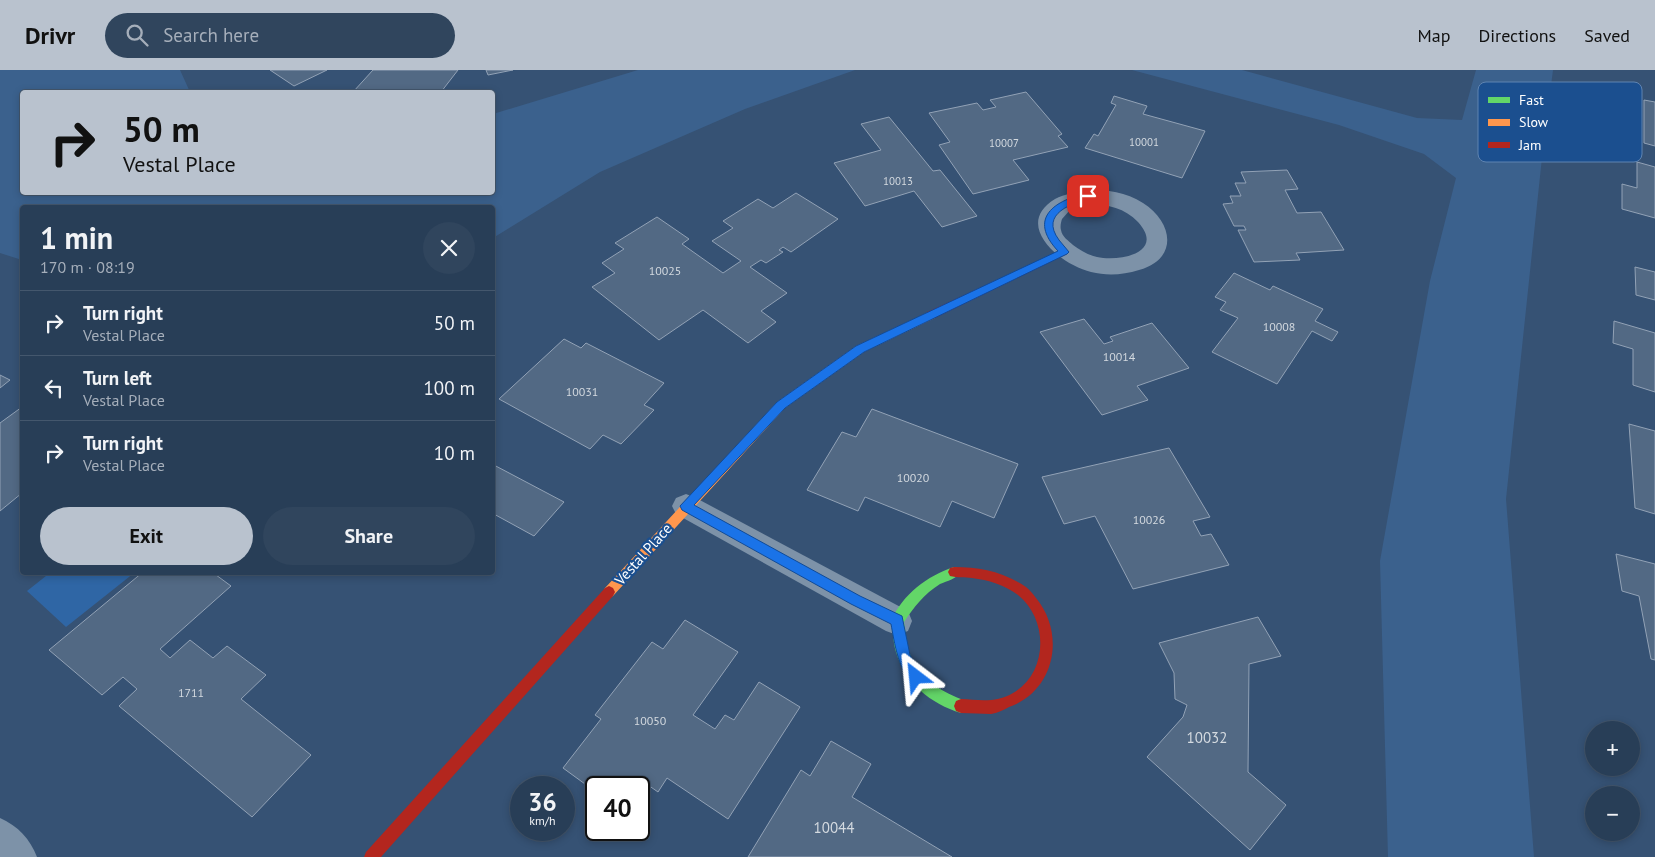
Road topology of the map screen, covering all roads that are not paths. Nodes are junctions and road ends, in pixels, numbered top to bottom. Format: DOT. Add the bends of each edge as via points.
graph roads {
  1 [pos="1064,252"];
  2 [pos="686,506"];
  3 [pos="897,621"];
  4 [pos="0,836"];
  5 [pos="19,857"];
  6 [pos="371,857"];
  1 -- 1 [label="street" via="1053,240 1049,228 1051,216 1059,206 1072,199 1107,197 1124,202 1140,210 1157,230 1153,252 1129,266 1095,266"];
  1 -- 2 [label="street, Vestal Place" via="860,349 781,405"];
  2 -- 3 [label="street"];
  2 -- 6 [label="street, Vestal Place"];
  3 -- 3 [label="street" via="915,594 932,580 954,572 978,572 1001,578 1022,590 1038,608 1048,629 1050,652 1043,675 1029,692 1008,704 984,708 958,706 935,695 916,677 904,656"];
  4 -- 5 [label="street"];
}
